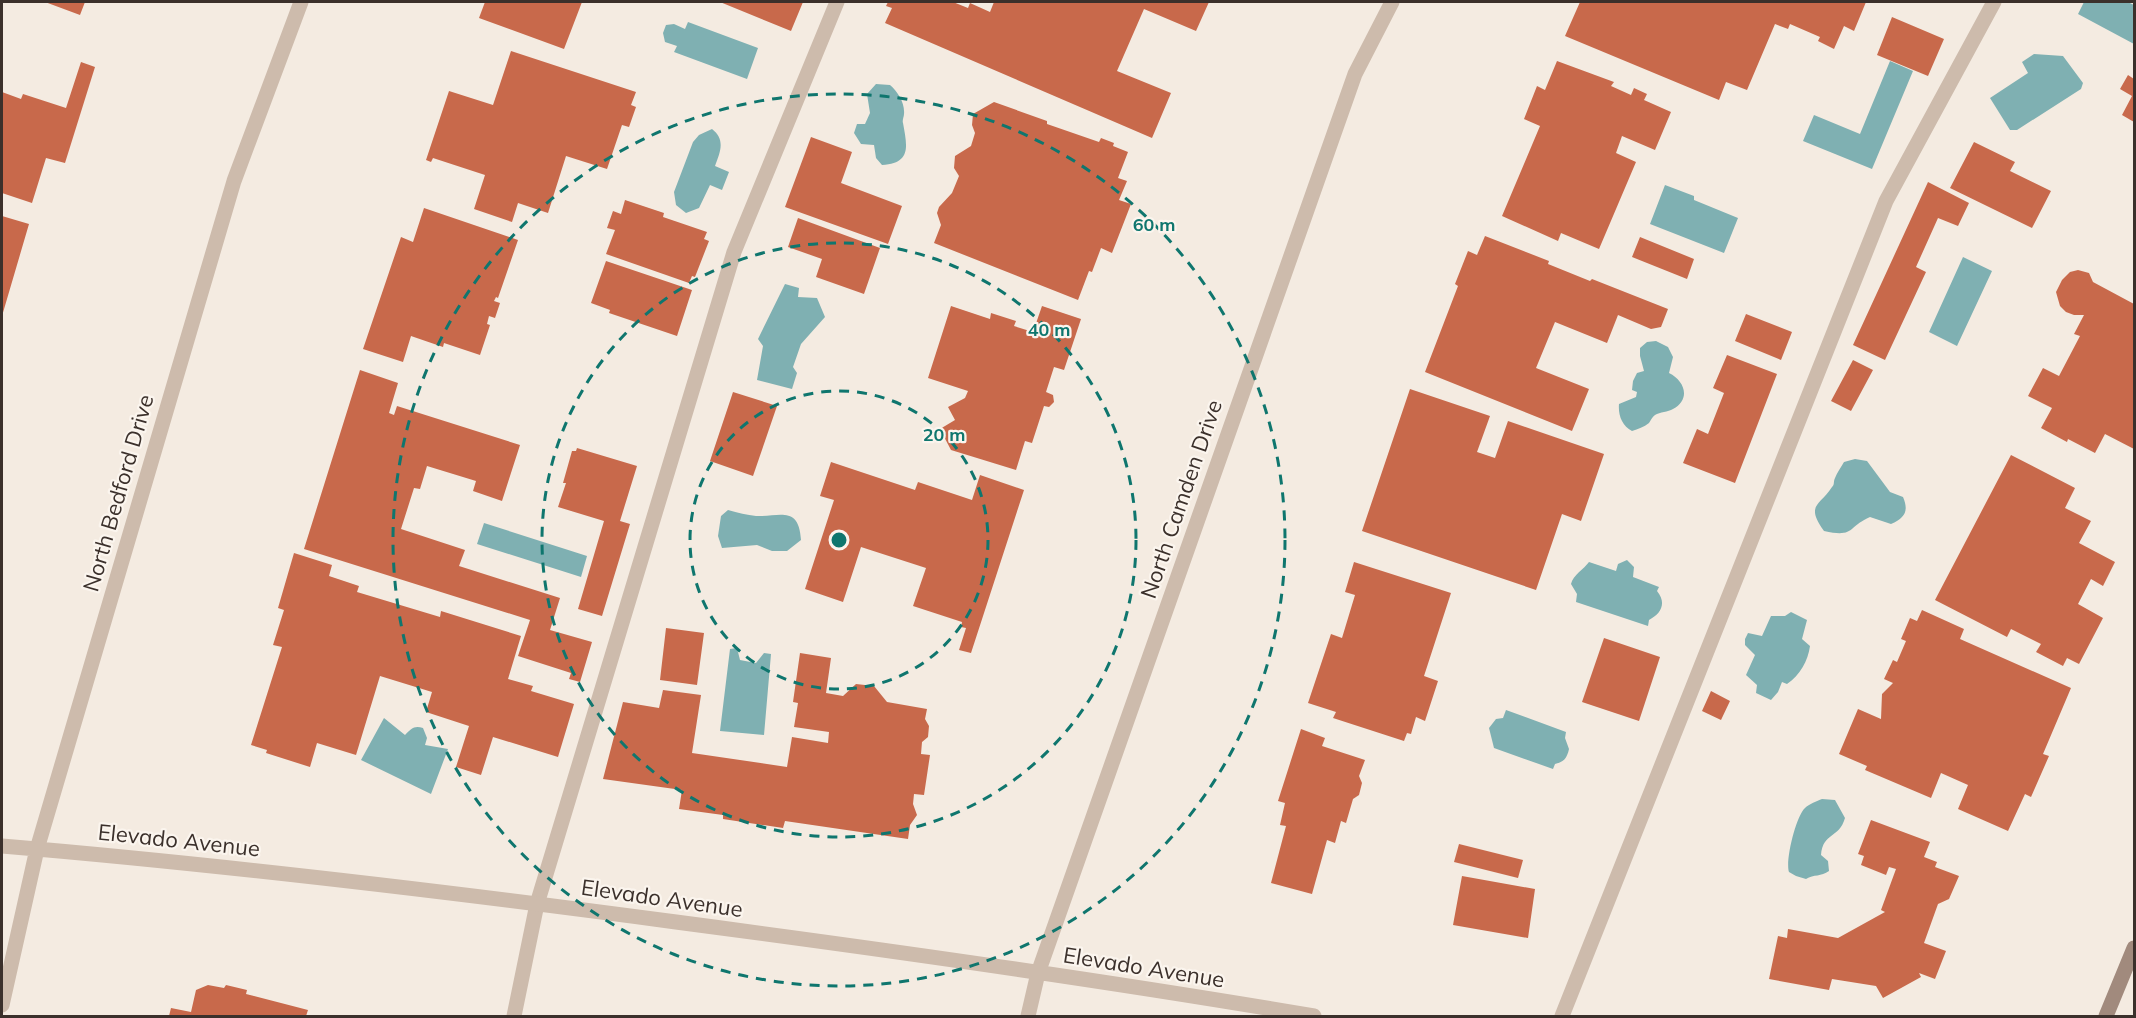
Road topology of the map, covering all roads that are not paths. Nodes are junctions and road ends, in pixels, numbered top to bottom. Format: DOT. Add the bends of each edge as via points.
graph roads {
  1 [pos="301,2"];
  2 [pos="837,2"];
  3 [pos="1392,2"];
  4 [pos="1994,2"];
  5 [pos="2,846"];
  6 [pos="37,849"];
  7 [pos="537,904"];
  8 [pos="2134,948"];
  9 [pos="1038,973"];
  10 [pos="2,1005"];
  11 [pos="513,1017"];
  12 [pos="1028,1017"];
  13 [pos="1314,1017"];
  14 [pos="1563,1017"];
  15 [pos="2106,1017"];
  1 -- 6 [label="street, North Bedford Drive" via="234,181"];
  2 -- 7 [label="street" via="735,252"];
  3 -- 9 [label="street, North Camden Drive" via="1355,74"];
  4 -- 14 [label="street" via="1886,201"];
  5 -- 6 [label="street, Elevado Avenue"];
  6 -- 7 [label="street, Elevado Avenue" via="278,872"];
  6 -- 10 [label="street, North Bedford Drive"];
  7 -- 9 [label="street, Elevado Avenue"];
  7 -- 11 [label="street"];
  8 -- 15 [label="street"];
  9 -- 12 [label="street, North Camden Drive"];
  9 -- 13 [label="street, Elevado Avenue"];
}
